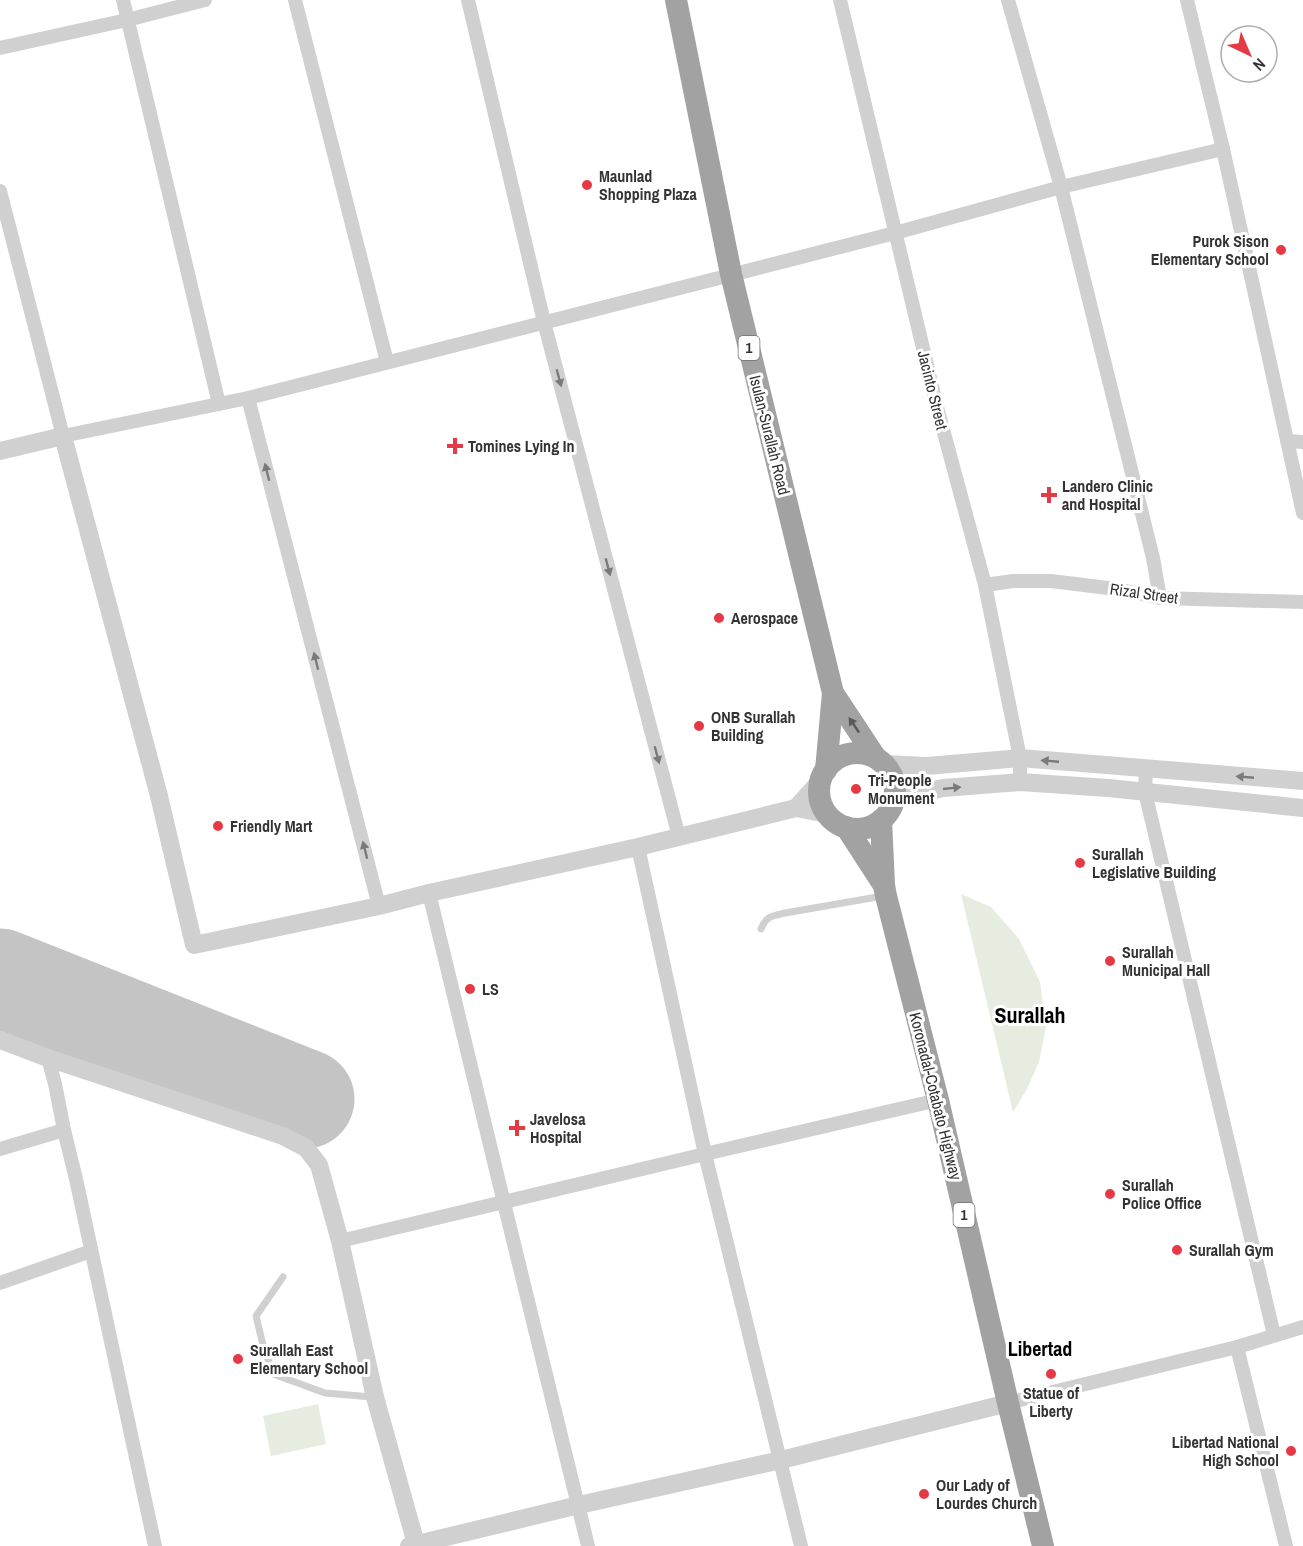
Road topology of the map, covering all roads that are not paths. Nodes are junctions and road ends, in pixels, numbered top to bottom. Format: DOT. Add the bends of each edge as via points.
graph roads {
  1 [pos="123,0"];
  2 [pos="205,0"];
  3 [pos="295,0"];
  4 [pos="468,0"];
  5 [pos="676,0"];
  6 [pos="840,0"];
  7 [pos="1008,0"];
  8 [pos="1187,0"];
  9 [pos="127,20"];
  10 [pos="0,48"];
  11 [pos="1223,148"];
  12 [pos="1061,187"];
  13 [pos="0,191"];
  14 [pos="894,233"];
  15 [pos="731,274"];
  16 [pos="544,321"];
  17 [pos="387,362"];
  18 [pos="248,398"];
  19 [pos="219,404"];
  20 [pos="63,436"];
  21 [pos="1287,441"];
  22 [pos="1303,442"];
  23 [pos="0,451"];
  24 [pos="1303,513"];
  25 [pos="985,585"];
  26 [pos="1160,598"];
  27 [pos="1303,602"];
  28 [pos="833,693"];
  29 [pos="1020,758"];
  30 [pos="880,761"];
  31 [pos="1146,769"];
  32 [pos="824,775"];
  33 [pos="1020,782"];
  34 [pos="1303,782"];
  35 [pos="1145,792"];
  36 [pos="894,799"];
  37 [pos="796,808"];
  38 [pos="1303,808"];
  39 [pos="827,814"];
  40 [pos="881,820"];
  41 [pos="846,827"];
  42 [pos="679,837"];
  43 [pos="638,847"];
  44 [pos="885,890"];
  45 [pos="429,893"];
  46 [pos="379,906"];
  47 [pos="761,929"];
  48 [pos="0,1040"];
  49 [pos="48,1058"];
  50 [pos="71,1065"];
  51 [pos="55,1084"];
  52 [pos="938,1100"];
  53 [pos="64,1130"];
  54 [pos="0,1149"];
  55 [pos="705,1154"];
  56 [pos="504,1203"];
  57 [pos="340,1241"];
  58 [pos="91,1251"];
  59 [pos="283,1277"];
  60 [pos="0,1283"];
  61 [pos="1303,1327"];
  62 [pos="1274,1335"];
  63 [pos="1237,1347"];
  64 [pos="375,1397"];
  65 [pos="1008,1403"];
  66 [pos="781,1460"];
  67 [pos="579,1505"];
  68 [pos="412,1545"];
  69 [pos="155,1546"];
  70 [pos="588,1546"];
  71 [pos="801,1546"];
  72 [pos="1043,1546"];
  73 [pos="1286,1546"];
  1 -- 9 [label="street"];
  2 -- 9 [label="street"];
  3 -- 17 [label="street"];
  4 -- 16 [label="street"];
  5 -- 15 [label="highway, Isulan-Surallah Road / 1"];
  6 -- 14 [label="street, Jacinto Street"];
  7 -- 12 [label="street"];
  8 -- 11 [label="street"];
  9 -- 10 [label="street"];
  9 -- 19 [label="street"];
  11 -- 12 [label="street"];
  11 -- 21 [label="street"];
  12 -- 14 [label="street"];
  12 -- 26 [label="street"];
  13 -- 20 [label="street"];
  14 -- 15 [label="street"];
  14 -- 25 [label="street, Jacinto Street"];
  15 -- 16 [label="street"];
  15 -- 28 [label="highway, Isulan-Surallah Road / 1"];
  16 -- 17 [label="street"];
  16 -- 42 [label="street, one-way"];
  17 -- 18 [label="street"];
  18 -- 19 [label="street"];
  46 -- 18 [label="street, one-way"];
  19 -- 20 [label="street"];
  20 -- 23 [label="street"];
  20 -- 46 [label="street" via="159,796 194,945"];
  21 -- 22 [label="street"];
  21 -- 24 [label="street"];
  25 -- 26 [label="street, Rizal Street" via="1051,581"];
  25 -- 29 [label="street, Jacinto Street"];
  26 -- 27 [label="street, Rizal Street"];
  30 -- 28 [label="highway, Isulan-Surallah Road / 1, one-way"];
  28 -- 32 [label="highway, Isulan-Surallah Road / 1"];
  29 -- 30 [label="street" via="927,766"];
  31 -- 29 [label="street, one-way"];
  29 -- 33 [label="street, Jacinto Street"];
  30 -- 32 [label="highway" via="855,753 834,761"];
  30 -- 36 [label="highway, 1" via="891,774"];
  34 -- 31 [label="street, one-way"];
  31 -- 35 [label="street"];
  32 -- 37 [label="street"];
  32 -- 39 [label="highway, 1" via="819,792"];
  33 -- 35 [label="street"];
  36 -- 33 [label="street, one-way" via="943,788"];
  35 -- 38 [label="street"];
  35 -- 62 [label="street"];
  36 -- 40 [label="highway"];
  37 -- 39 [label="street"];
  37 -- 42 [label="street"];
  39 -- 41 [label="highway, 1"];
  40 -- 41 [label="highway" via="864,828"];
  40 -- 44 [label="highway, Koronadal-Cotabato Highway / 1"];
  41 -- 44 [label="highway, 1"];
  42 -- 43 [label="street"];
  43 -- 45 [label="street"];
  43 -- 55 [label="street"];
  44 -- 47 [label="lane" via="771,917"];
  44 -- 52 [label="highway, Koronadal-Cotabato Highway / 1"];
  45 -- 46 [label="street"];
  45 -- 56 [label="street"];
  48 -- 49 [label="street"];
  49 -- 50 [label="street"];
  49 -- 51 [label="street"];
  50 -- 51 [label="street"];
  50 -- 57 [label="street" via="283,1136 306,1148 318,1165"];
  51 -- 53 [label="street"];
  52 -- 55 [label="street"];
  52 -- 65 [label="highway, Koronadal-Cotabato Highway / 1"];
  53 -- 54 [label="street"];
  53 -- 58 [label="street"];
  55 -- 56 [label="street"];
  55 -- 66 [label="street"];
  56 -- 57 [label="street"];
  56 -- 67 [label="street"];
  57 -- 64 [label="street"];
  58 -- 60 [label="street"];
  58 -- 69 [label="street"];
  59 -- 64 [label="lane" via="256,1316 273,1374 325,1393"];
  61 -- 62 [label="street"];
  62 -- 63 [label="street"];
  63 -- 65 [label="street"];
  63 -- 73 [label="street"];
  64 -- 68 [label="street"];
  65 -- 66 [label="street"];
  65 -- 72 [label="highway, Koronadal-Cotabato Highway / 1"];
  66 -- 67 [label="street"];
  66 -- 71 [label="street"];
  67 -- 68 [label="street"];
  67 -- 70 [label="street"];
}
